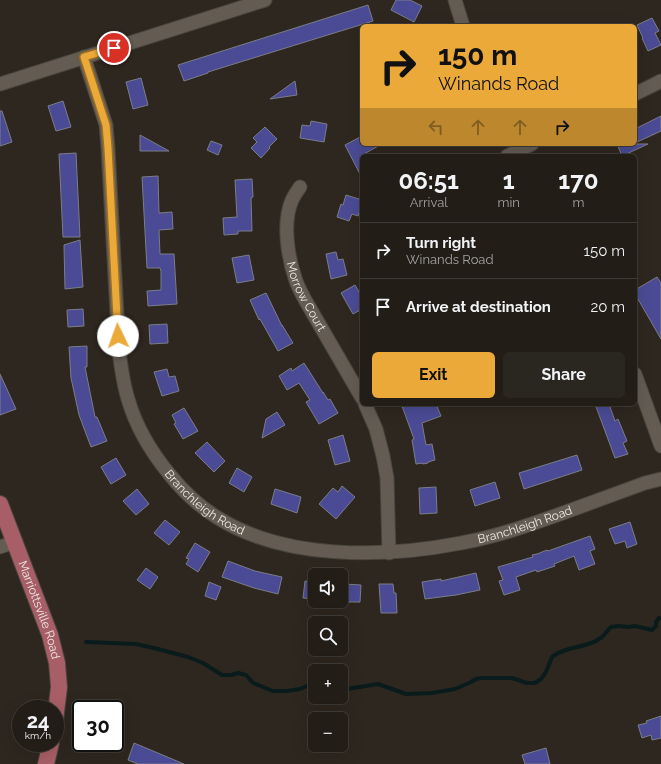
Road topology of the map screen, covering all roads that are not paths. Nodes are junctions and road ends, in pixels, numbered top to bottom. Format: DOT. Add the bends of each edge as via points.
graph roads {
  1 [pos="265,0"];
  2 [pos="455,0"];
  3 [pos="462,24"];
  4 [pos="84,57"];
  5 [pos="661,81"];
  6 [pos="0,84"];
  7 [pos="637,93"];
  8 [pos="528,146"];
  9 [pos="511,154"];
  10 [pos="300,187"];
  11 [pos="637,380"];
  12 [pos="360,395"];
  13 [pos="366,406"];
  14 [pos="661,446"];
  15 [pos="661,479"];
  16 [pos="0,504"];
  17 [pos="7,545"];
  18 [pos="389,553"];
  19 [pos="57,700"];
  20 [pos="50,752"];
  21 [pos="49,763"];
  1 -- 4 [label="street"];
  2 -- 3 [label="street"];
  4 -- 6 [label="street"];
  4 -- 18 [label="street, Branchleigh Road" via="106,125 122,376 136,423 148,445 177,484 198,504 244,531 271,541 301,547 339,552"];
  5 -- 7 [label="street"];
  8 -- 9 [label="street"];
  10 -- 12 [label="street, Morrow Court" via="292,200 287,232 296,281"];
  11 -- 14 [label="street"];
  13 -- 18 [label="street" via="376,430 387,478"];
  15 -- 18 [label="street, Branchleigh Road" via="496,535 421,550"];
  16 -- 17 [label="main road, Marriottsville Road"];
  17 -- 19 [label="main road, Marriottsville Road" via="50,635 57,663"];
  20 -- 21 [label="main road"];
}
